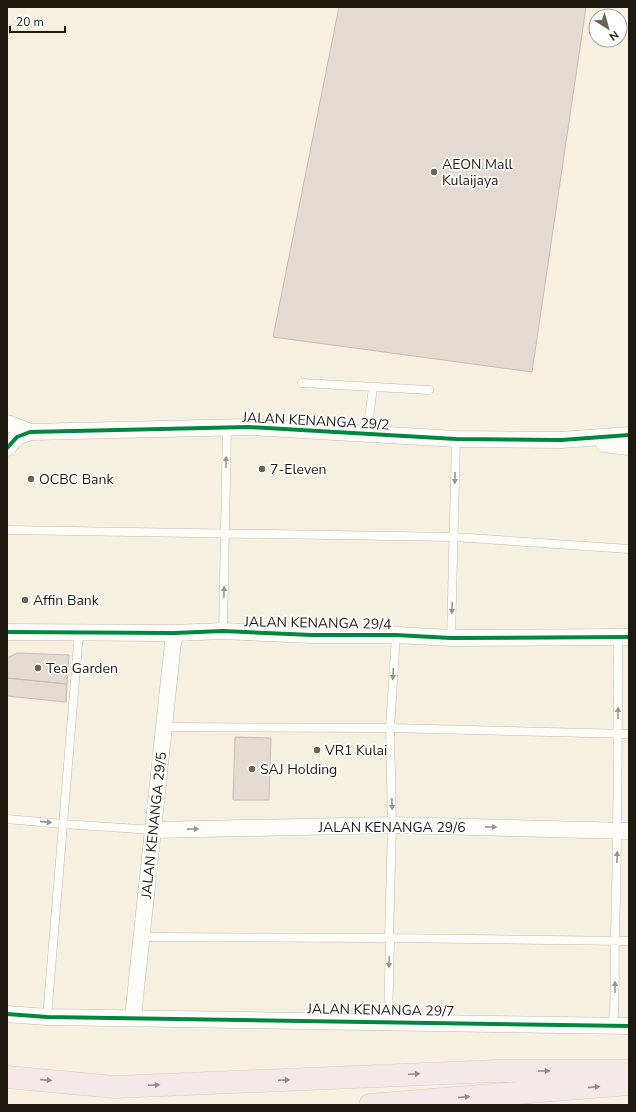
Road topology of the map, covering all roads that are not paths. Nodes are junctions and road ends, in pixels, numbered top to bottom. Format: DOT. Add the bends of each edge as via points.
graph roads {
  1 [pos="302,383"];
  2 [pos="373,387"];
  3 [pos="429,390"];
  4 [pos="7,422"];
  5 [pos="227,428"];
  6 [pos="30,432"];
  7 [pos="367,434"];
  8 [pos="629,435"];
  9 [pos="456,439"];
  10 [pos="561,440"];
  11 [pos="629,447"];
  12 [pos="7,448"];
  13 [pos="7,530"];
  14 [pos="225,534"];
  15 [pos="454,537"];
  16 [pos="629,549"];
  17 [pos="223,631"];
  18 [pos="7,632"];
  19 [pos="79,632"];
  20 [pos="174,633"];
  21 [pos="396,635"];
  22 [pos="624,637"];
  23 [pos="451,638"];
  24 [pos="165,727"];
  25 [pos="390,728"];
  26 [pos="618,734"];
  27 [pos="629,734"];
  28 [pos="7,819"];
  29 [pos="63,824"];
  30 [pos="392,825"];
  31 [pos="154,830"];
  32 [pos="623,830"];
  33 [pos="142,937"];
  34 [pos="389,938"];
  35 [pos="615,940"];
  36 [pos="629,941"];
  37 [pos="7,1014"];
  38 [pos="47,1017"];
  39 [pos="133,1017"];
  40 [pos="388,1021"];
  41 [pos="621,1026"];
  42 [pos="629,1071"];
  43 [pos="7,1077"];
  44 [pos="629,1084"];
  45 [pos="370,1105"];
  1 -- 2 [label="lane"];
  2 -- 3 [label="lane"];
  2 -- 7 [label="lane"];
  4 -- 6 [label="street"];
  5 -- 6 [label="street, JALAN KENANGA 29/2"];
  5 -- 7 [label="street, JALAN KENANGA 29/2"];
  14 -- 5 [label="lane, one-way"];
  6 -- 12 [label="street, JALAN KENANGA 29/2" via="17,437"];
  7 -- 9 [label="street, JALAN KENANGA 29/2"];
  8 -- 10 [label="street, JALAN KENANGA 29/2"];
  9 -- 10 [label="street, JALAN KENANGA 29/2"];
  9 -- 15 [label="lane, one-way"];
  10 -- 11 [label="street, JALAN KENANGA 29/2"];
  13 -- 14 [label="lane"];
  14 -- 15 [label="lane"];
  17 -- 14 [label="lane, one-way"];
  15 -- 16 [label="lane"];
  15 -- 23 [label="lane, one-way"];
  17 -- 20 [label="street, JALAN KENANGA 29/4"];
  17 -- 21 [label="street, JALAN KENANGA 29/4"];
  18 -- 19 [label="street, JALAN KENANGA 29/4"];
  19 -- 20 [label="street, JALAN KENANGA 29/4"];
  19 -- 29 [label="lane"];
  20 -- 24 [label="street, JALAN KENANGA 29/5"];
  21 -- 23 [label="street, JALAN KENANGA 29/4"];
  21 -- 25 [label="lane, one-way"];
  22 -- 23 [label="street, JALAN KENANGA 29/4"];
  26 -- 22 [label="lane, one-way"];
  24 -- 25 [label="lane"];
  24 -- 31 [label="street, JALAN KENANGA 29/5"];
  25 -- 26 [label="lane"];
  25 -- 30 [label="lane, one-way"];
  26 -- 27 [label="lane"];
  26 -- 32 [label="lane"];
  28 -- 29 [label="lane, one-way"];
  29 -- 31 [label="lane"];
  29 -- 38 [label="lane"];
  31 -- 30 [label="street, JALAN KENANGA 29/6, one-way"];
  30 -- 32 [label="street, JALAN KENANGA 29/6, one-way"];
  30 -- 34 [label="lane"];
  31 -- 33 [label="street, JALAN KENANGA 29/5"];
  35 -- 32 [label="lane, one-way"];
  33 -- 34 [label="lane"];
  33 -- 39 [label="street, JALAN KENANGA 29/5"];
  34 -- 35 [label="lane"];
  34 -- 40 [label="lane, one-way"];
  35 -- 36 [label="lane"];
  41 -- 35 [label="lane, one-way" via="615,998"];
  37 -- 38 [label="street, JALAN KENANGA 29/7"];
  38 -- 39 [label="street, JALAN KENANGA 29/7"];
  39 -- 40 [label="street, JALAN KENANGA 29/7"];
  40 -- 41 [label="street, JALAN KENANGA 29/7"];
  43 -- 42 [label="highway, one-way" via="116,1087 496,1071"];
  45 -- 44 [label="highway, one-way"];
}
